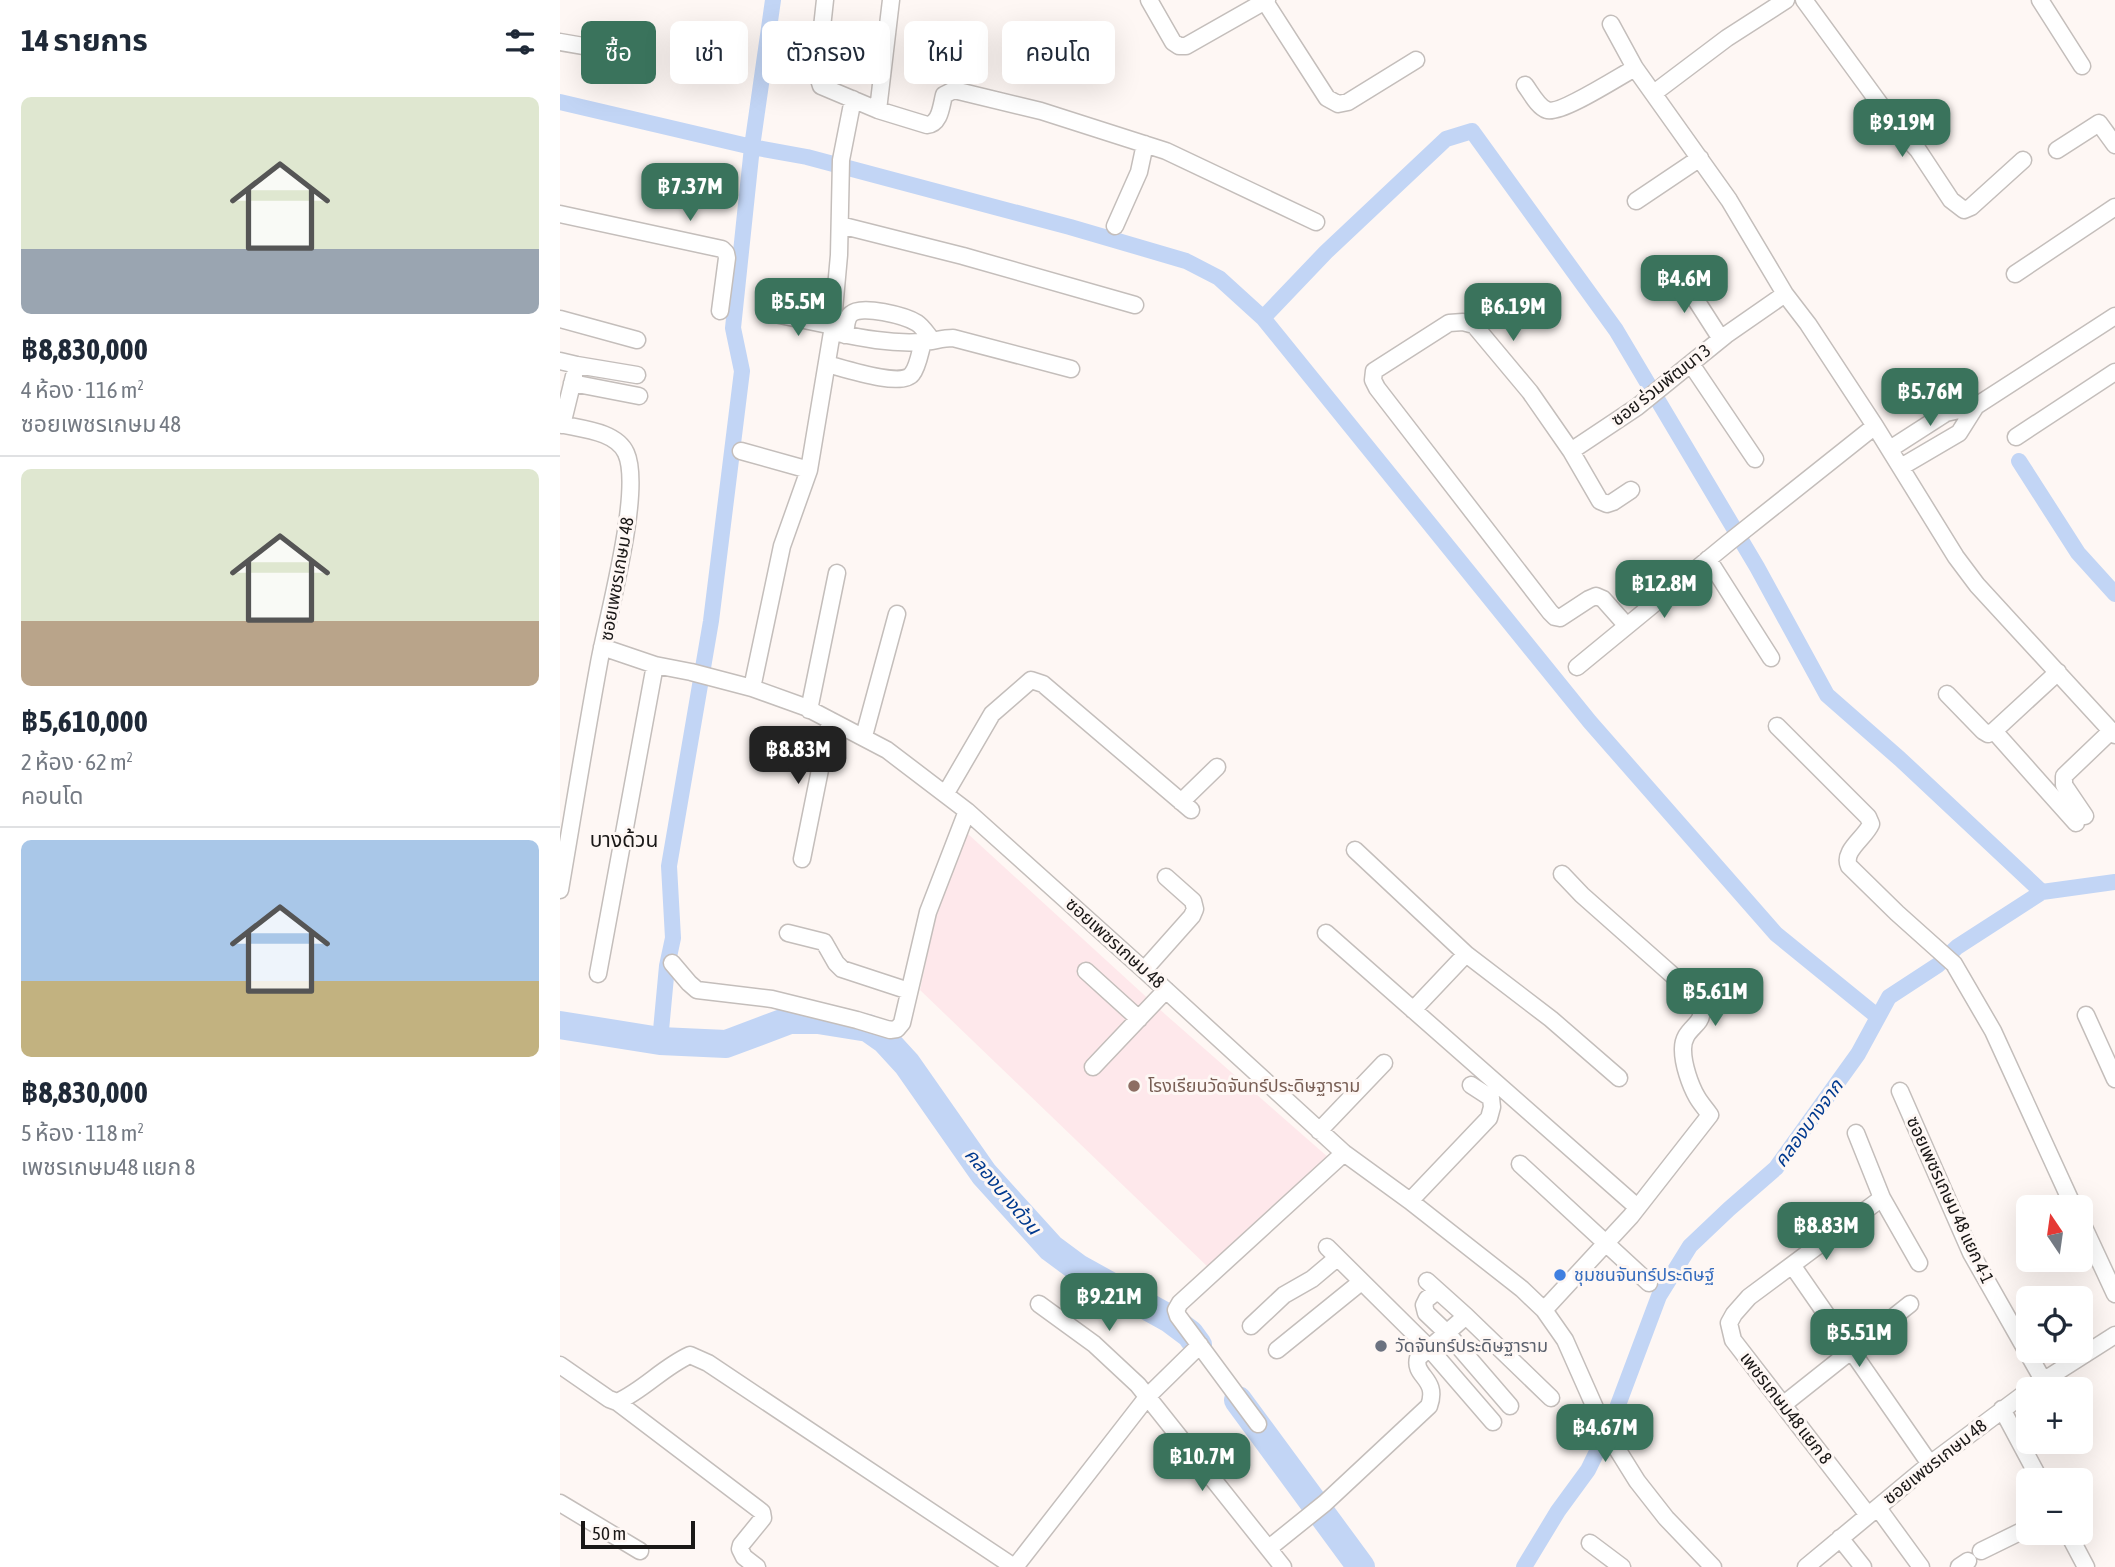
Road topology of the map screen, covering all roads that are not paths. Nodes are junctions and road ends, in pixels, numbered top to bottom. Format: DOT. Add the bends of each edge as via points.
graph roads {
  1 [pos="825,0"];
  2 [pos="891,0"];
  3 [pos="1149,0"];
  4 [pos="1265,0"];
  5 [pos="1786,0"];
  6 [pos="1804,0"];
  7 [pos="2040,0"];
  8 [pos="1611,24"];
  9 [pos="560,42"];
  10 [pos="581,46"];
  11 [pos="1416,61"];
  12 [pos="2082,66"];
  13 [pos="1634,68"];
  14 [pos="1525,85"];
  15 [pos="1654,93"];
  16 [pos="853,99"];
  17 [pos="878,110"];
  18 [pos="1145,144"];
  19 [pos="2115,145"];
  20 [pos="2057,150"];
  21 [pos="1700,158"];
  22 [pos="2024,160"];
  23 [pos="1636,201"];
  24 [pos="2115,208"];
  25 [pos="560,214"];
  26 [pos="1316,222"];
  27 [pos="840,225"];
  28 [pos="1115,226"];
  29 [pos="1678,272"];
  30 [pos="2015,274"];
  31 [pos="1785,294"];
  32 [pos="1135,305"];
  33 [pos="720,311"];
  34 [pos="770,313"];
  35 [pos="2115,316"];
  36 [pos="560,319"];
  37 [pos="837,331"];
  38 [pos="1721,339"];
  39 [pos="637,340"];
  40 [pos="928,341"];
  41 [pos="560,360"];
  42 [pos="827,364"];
  43 [pos="1691,364"];
  44 [pos="577,365"];
  45 [pos="1071,369"];
  46 [pos="2115,372"];
  47 [pos="637,375"];
  48 [pos="567,388"];
  49 [pos="639,397"];
  50 [pos="1976,406"];
  51 [pos="561,424"];
  52 [pos="1875,426"];
  53 [pos="2017,437"];
  54 [pos="1890,449"];
  55 [pos="741,450"];
  56 [pos="1571,451"];
  57 [pos="1755,459"];
  58 [pos="1901,467"];
  59 [pos="809,470"];
  60 [pos="1631,490"];
  61 [pos="1709,559"];
  62 [pos="837,573"];
  63 [pos="897,614"];
  64 [pos="1628,626"];
  65 [pos="602,646"];
  66 [pos="1770,658"];
  67 [pos="655,665"];
  68 [pos="1577,667"];
  69 [pos="2058,672"];
  70 [pos="752,688"];
  71 [pos="1947,694"];
  72 [pos="809,710"];
  73 [pos="830,720"];
  74 [pos="1777,726"];
  75 [pos="1994,731"];
  76 [pos="2113,733"];
  77 [pos="864,736"];
  78 [pos="1217,767"];
  79 [pos="946,793"];
  80 [pos="967,811"];
  81 [pos="566,822"];
  82 [pos="1355,850"];
  83 [pos="802,859"];
  84 [pos="1562,874"];
  85 [pos="1166,877"];
  86 [pos="560,890"];
  87 [pos="788,933"];
  88 [pos="1326,933"];
  89 [pos="1466,954"];
  90 [pos="672,963"];
  91 [pos="1144,970"];
  92 [pos="1086,971"];
  93 [pos="598,974"];
  94 [pos="1166,990"];
  95 [pos="909,992"];
  96 [pos="1413,1010"];
  97 [pos="2086,1015"];
  98 [pos="1139,1019"];
  99 [pos="1384,1063"];
  100 [pos="1093,1067"];
  101 [pos="1619,1078"];
  102 [pos="2115,1079"];
  103 [pos="1471,1085"];
  104 [pos="1900,1091"];
  105 [pos="1319,1130"];
  106 [pos="1857,1133"];
  107 [pos="1344,1153"];
  108 [pos="1520,1164"];
  109 [pos="2068,1195"];
  110 [pos="1882,1198"];
  111 [pos="1410,1201"];
  112 [pos="1637,1207"];
  113 [pos="1606,1244"];
  114 [pos="2093,1247"];
  115 [pos="1919,1263"];
  116 [pos="1792,1265"];
  117 [pos="1361,1282"];
  118 [pos="1649,1283"];
  119 [pos="2115,1294"];
  120 [pos="1039,1304"];
  121 [pos="1909,1304"];
  122 [pos="1544,1310"];
  123 [pos="1466,1316"];
  124 [pos="1251,1326"];
  125 [pos="1447,1333"];
  126 [pos="2115,1335"];
  127 [pos="1429,1348"];
  128 [pos="1278,1350"];
  129 [pos="1852,1351"];
  130 [pos="1192,1352"];
  131 [pos="560,1365"];
  132 [pos="2029,1377"];
  133 [pos="2050,1377"];
  134 [pos="1148,1396"];
  135 [pos="1551,1398"];
  136 [pos="2016,1399"];
  137 [pos="617,1402"];
  138 [pos="1784,1404"];
  139 [pos="1510,1406"];
  140 [pos="2002,1409"];
  141 [pos="1493,1422"];
  142 [pos="1258,1424"];
  143 [pos="1930,1464"];
  144 [pos="2034,1468"];
  145 [pos="560,1503"];
  146 [pos="1873,1511"];
  147 [pos="2016,1535"];
  148 [pos="1840,1538"];
  149 [pos="1590,1542"];
  150 [pos="2074,1545"];
  151 [pos="1269,1548"];
  152 [pos="639,1552"];
  153 [pos="1969,1560"];
  154 [pos="1810,1566"];
  155 [pos="757,1567"];
  156 [pos="1014,1567"];
  157 [pos="1283,1567"];
  158 [pos="1622,1567"];
  159 [pos="1713,1567"];
  160 [pos="1863,1567"];
  161 [pos="1921,1567"];
  162 [pos="2086,1567"];
  1 -- 16 [label="street" via="818,79 821,86"];
  2 -- 17 [label="street"];
  3 -- 4 [label="street" via="1179,46"];
  4 -- 11 [label="street" via="1327,98 1338,104"];
  5 -- 15 [label="street"];
  6 -- 22 [label="street" via="1958,207 1971,207"];
  7 -- 12 [label="street"];
  8 -- 13 [label="street"];
  9 -- 10 [label="street"];
  13 -- 14 [label="street" via="1551,111"];
  13 -- 15 [label="street"];
  15 -- 21 [label="street"];
  16 -- 17 [label="street"];
  16 -- 27 [label="street" via="840,168"];
  17 -- 18 [label="street" via="932,124 944,96 962,91"];
  18 -- 26 [label="street" via="1204,167"];
  18 -- 28 [label="street" via="1139,172"];
  19 -- 20 [label="street" via="2099,123"];
  21 -- 23 [label="street"];
  21 -- 31 [label="street"];
  24 -- 30 [label="street"];
  25 -- 33 [label="street" via="722,249 727,258"];
  27 -- 32 [label="street"];
  27 -- 37 [label="street"];
  29 -- 38 [label="street"];
  31 -- 38 [label="street, ซอย ร่วมพัฒนา 3"];
  31 -- 52 [label="street"];
  34 -- 37 [label="street"];
  35 -- 50 [label="street"];
  36 -- 39 [label="street"];
  37 -- 40 [label="street" via="866,340"];
  37 -- 40 [label="street" via="853,312 866,309 912,320"];
  37 -- 42 [label="street"];
  38 -- 43 [label="street, ซอย ร่วมพัฒนา 3"];
  40 -- 42 [label="street" via="906,380"];
  40 -- 45 [label="street" via="953,338"];
  41 -- 44 [label="street"];
  42 -- 59 [label="street"];
  43 -- 56 [label="street, ซอย ร่วมพัฒนา 3"];
  43 -- 57 [label="street"];
  44 -- 47 [label="street"];
  44 -- 48 [label="street"];
  46 -- 53 [label="street"];
  48 -- 49 [label="street"];
  48 -- 51 [label="street"];
  50 -- 54 [label="street" via="1946,413"];
  50 -- 58 [label="street" via="1959,433"];
  51 -- 65 [label="street, ซอยเพชรเกษม 48" via="619,442 630,464 628,519"];
  52 -- 54 [label="street"];
  52 -- 61 [label="street"];
  54 -- 58 [label="street"];
  55 -- 59 [label="street"];
  56 -- 60 [label="street" via="1600,501 1613,502"];
  56 -- 64 [label="street" via="1530,392 1474,325 1449,323 1374,371 1377,388 1550,612 1560,618 1596,596"];
  58 -- 69 [label="street" via="1977,585"];
  59 -- 70 [label="street" via="782,546"];
  61 -- 64 [label="street"];
  61 -- 66 [label="street"];
  62 -- 72 [label="street"];
  63 -- 77 [label="street"];
  64 -- 68 [label="street"];
  65 -- 67 [label="street, ซอยเพชรเกษม 48"];
  65 -- 81 [label="street"];
  67 -- 70 [label="street, ซอยเพชรเกษม 48"];
  67 -- 93 [label="street"];
  69 -- 75 [label="street"];
  69 -- 76 [label="street"];
  70 -- 72 [label="street, ซอยเพชรเกษม 48"];
  71 -- 75 [label="street" via="1983,732"];
  72 -- 73 [label="street, ซอยเพชรเกษม 48"];
  73 -- 77 [label="street, ซอยเพชรเกษม 48"];
  73 -- 83 [label="street"];
  74 -- 109 [label="street" via="1868,817 1871,824 1848,855 1849,866 1954,964 1993,1031"];
  75 -- 76 [label="street" via="2081,819 2064,776"];
  77 -- 79 [label="street, ซอยเพชรเกษม 48"];
  78 -- 79 [label="street" via="1186,806 1043,684 1031,680 992,714"];
  79 -- 80 [label="street, ซอยเพชรเกษม 48"];
  80 -- 91 [label="street, ซอยเพชรเกษม 48"];
  80 -- 95 [label="street" via="928,912"];
  81 -- 86 [label="street"];
  82 -- 89 [label="street"];
  84 -- 112 [label="street" via="1687,988 1702,1011 1682,1047 1695,1095 1710,1115"];
  85 -- 91 [label="street" via="1193,901 1195,909"];
  87 -- 95 [label="street" via="824,942 842,969"];
  88 -- 96 [label="street"];
  89 -- 96 [label="street"];
  89 -- 101 [label="street"];
  90 -- 95 [label="street" via="697,990 772,999 890,1030 901,1023"];
  91 -- 94 [label="street, ซอยเพชรเกษม 48"];
  92 -- 98 [label="street"];
  94 -- 98 [label="street"];
  94 -- 105 [label="street, ซอยเพชรเกษม 48"];
  96 -- 112 [label="street"];
  97 -- 102 [label="street"];
  98 -- 100 [label="street"];
  99 -- 105 [label="street"];
  103 -- 111 [label="street" via="1490,1098 1489,1118"];
  104 -- 132 [label="street, ซอยเพชรเกษม 48 แยก 4-1"];
  105 -- 107 [label="street, ซอยเพชรเกษม 48"];
  106 -- 110 [label="street"];
  107 -- 111 [label="street, ซอยเพชรเกษม 48"];
  107 -- 130 [label="street" via="1180,1303 1178,1316"];
  108 -- 113 [label="street"];
  110 -- 115 [label="street"];
  110 -- 116 [label="street, เพชรเกษม48 แยก 8"];
  111 -- 122 [label="street, ซอยเพชรเกษม 48"];
  112 -- 113 [label="street"];
  113 -- 118 [label="street"];
  113 -- 122 [label="street"];
  114 -- 119 [label="street"];
  116 -- 129 [label="street"];
  116 -- 138 [label="street, เพชรเกษม48 แยก 8" via="1749,1297 1729,1323 1733,1340"];
  117 -- 124 [label="street" via="1332,1253 1312,1279 1284,1295"];
  117 -- 127 [label="street"];
  117 -- 128 [label="street"];
  120 -- 134 [label="street" via="1094,1344"];
  121 -- 129 [label="street"];
  122 -- 159 [label="street, ซอยเพชรเกษม 48" via="1565,1340 1604,1428 1637,1481"];
  123 -- 125 [label="street"];
  123 -- 125 [label="street" via="1432,1286 1424,1305 1426,1313"];
  123 -- 135 [label="street"];
  125 -- 127 [label="street"];
  125 -- 139 [label="street"];
  126 -- 133 [label="street"];
  127 -- 141 [label="street"];
  127 -- 151 [label="street" via="1416,1364 1430,1383 1433,1396 1429,1406 1304,1522"];
  129 -- 138 [label="street"];
  129 -- 143 [label="street"];
  130 -- 134 [label="street"];
  130 -- 142 [label="street"];
  131 -- 137 [label="street"];
  134 -- 151 [label="street"];
  134 -- 156 [label="street"];
  136 -- 140 [label="street"];
  137 -- 155 [label="street" via="762,1512 764,1518 740,1549"];
  137 -- 156 [label="street" via="690,1355"];
  138 -- 146 [label="street, เพชรเกษม48 แยก 8"];
  140 -- 143 [label="street, ซอยเพชรเกษม 48"];
  140 -- 144 [label="street, ซอยเพชรเกษม 48"];
  143 -- 146 [label="street, ซอยเพชรเกษม 48"];
  145 -- 152 [label="street"];
  146 -- 148 [label="street, ซอยเพชรเกษม 48"];
  146 -- 161 [label="street, เพชรเกษม48 แยก 8"];
  147 -- 153 [label="street"];
  148 -- 154 [label="street, ซอยเพชรเกษม 48"];
  148 -- 160 [label="street"];
  149 -- 158 [label="street"];
  150 -- 162 [label="street"];
  151 -- 157 [label="street"];
}
